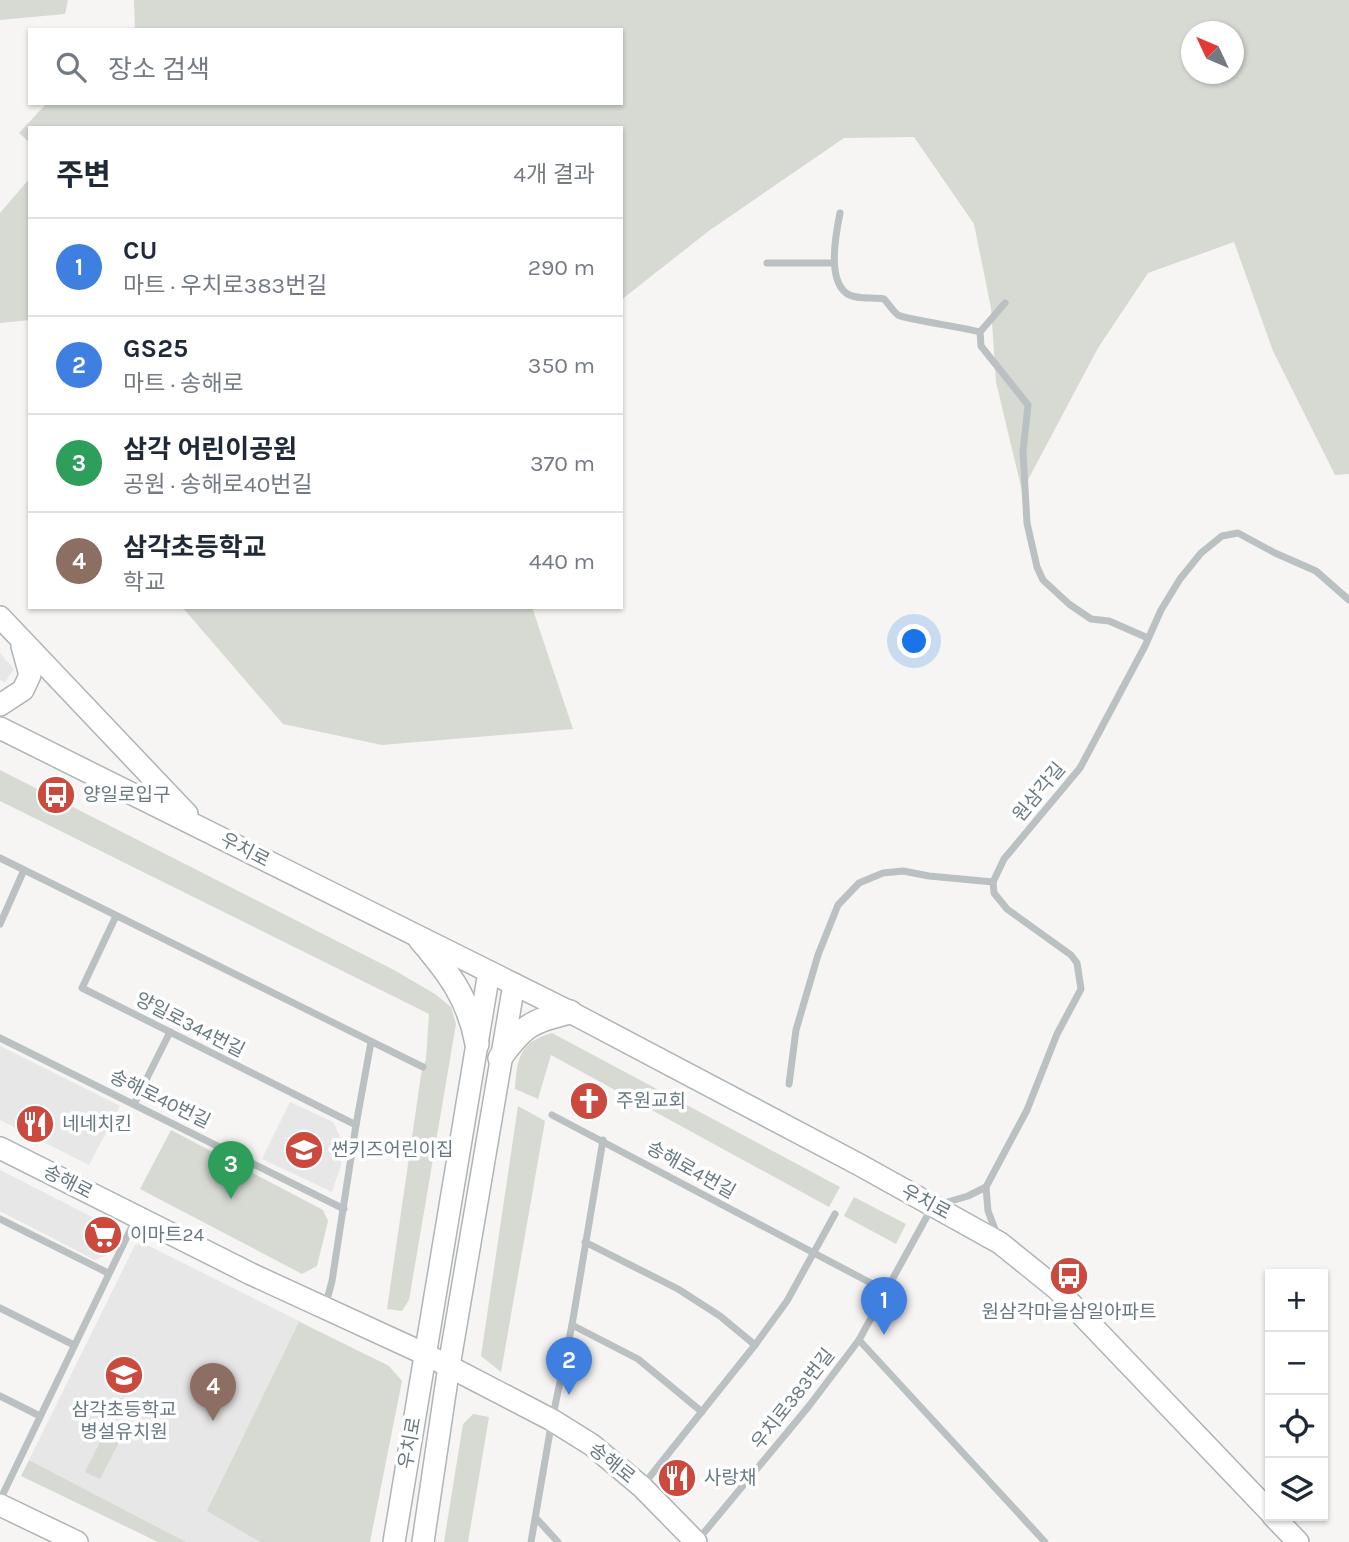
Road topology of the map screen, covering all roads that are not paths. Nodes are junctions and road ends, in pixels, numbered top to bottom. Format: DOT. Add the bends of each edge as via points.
graph roads {
  1 [pos="840,213"];
  2 [pos="767,263"];
  3 [pos="834,263"];
  4 [pos="1005,303"];
  5 [pos="980,332"];
  6 [pos="1349,600"];
  7 [pos="0,617"];
  8 [pos="1148,638"];
  9 [pos="20,640"];
  10 [pos="0,705"];
  11 [pos="0,727"];
  12 [pos="199,827"];
  13 [pos="0,858"];
  14 [pos="24,870"];
  15 [pos="993,882"];
  16 [pos="116,916"];
  17 [pos="0,924"];
  18 [pos="420,939"];
  19 [pos="489,972"];
  20 [pos="514,984"];
  21 [pos="570,1012"];
  22 [pos="170,1032"];
  23 [pos="0,1038"];
  24 [pos="371,1042"];
  25 [pos="477,1044"];
  26 [pos="500,1058"];
  27 [pos="423,1067"];
  28 [pos="789,1084"];
  29 [pos="134,1104"];
  30 [pos="552,1115"];
  31 [pos="356,1125"];
  32 [pos="603,1140"];
  33 [pos="0,1148"];
  34 [pos="986,1187"];
  35 [pos="932,1207"];
  36 [pos="344,1209"];
  37 [pos="835,1214"];
  38 [pos="136,1217"];
  39 [pos="0,1219"];
  40 [pos="585,1242"];
  41 [pos="1000,1243"];
  42 [pos="814,1255"];
  43 [pos="108,1273"];
  44 [pos="886,1291"];
  45 [pos="0,1308"];
  46 [pos="325,1308"];
  47 [pos="572,1325"];
  48 [pos="859,1340"];
  49 [pos="74,1345"];
  50 [pos="755,1345"];
  51 [pos="425,1354"];
  52 [pos="449,1366"];
  53 [pos="0,1396"];
  54 [pos="702,1412"];
  55 [pos="40,1416"];
  56 [pos="552,1420"];
  57 [pos="642,1487"];
  58 [pos="0,1503"];
  59 [pos="1265,1507"];
  60 [pos="536,1518"];
  61 [pos="1278,1521"];
  62 [pos="77,1542"];
  63 [pos="394,1542"];
  64 [pos="423,1542"];
  65 [pos="531,1542"];
  66 [pos="558,1542"];
  67 [pos="696,1542"];
  68 [pos="1045,1542"];
  69 [pos="1298,1542"];
  1 -- 3 [label="street"];
  2 -- 3 [label="street"];
  3 -- 5 [label="street" via="845,293 884,299 898,315 910,320"];
  4 -- 5 [label="street"];
  5 -- 8 [label="street" via="981,346 1028,405 1023,452 1027,523 1043,580 1091,619 1109,621"];
  6 -- 8 [label="street, 원삼각길" via="1316,571 1238,533 1222,536 1201,552 1161,610"];
  7 -- 9 [label="street"];
  8 -- 15 [label="street, 원삼각길" via="1080,768 1004,859"];
  9 -- 10 [label="street" via="30,675 23,690"];
  9 -- 12 [label="street"];
  11 -- 12 [label="street, 우치로"];
  12 -- 18 [label="street, 우치로"];
  13 -- 14 [label="street"];
  14 -- 16 [label="street"];
  14 -- 17 [label="street"];
  15 -- 28 [label="street" via="903,871 859,883 838,905 818,955 796,1030"];
  15 -- 34 [label="street" via="994,893 1007,909 1071,955 1081,989 1057,1034 1027,1110"];
  16 -- 22 [label="street, 양일로344번길" via="82,988"];
  16 -- 24 [label="street"];
  18 -- 19 [label="street, 우치로"];
  18 -- 25 [label="main road" via="451,976 473,1023"];
  19 -- 20 [label="street, 우치로"];
  19 -- 25 [label="street, 우치로"];
  20 -- 21 [label="street, 우치로"];
  20 -- 26 [label="street, 우치로"];
  21 -- 26 [label="main road" via="542,1018 519,1032"];
  21 -- 35 [label="street, 우치로"];
  22 -- 29 [label="street"];
  22 -- 31 [label="street, 양일로344번길"];
  23 -- 29 [label="street, 송해로40번길"];
  24 -- 27 [label="street"];
  24 -- 31 [label="street"];
  25 -- 51 [label="street, 우치로"];
  26 -- 52 [label="street, 우치로"];
  29 -- 36 [label="street, 송해로40번길"];
  30 -- 32 [label="street, 송해로4번길"];
  31 -- 36 [label="street"];
  32 -- 40 [label="street"];
  32 -- 42 [label="street, 송해로4번길"];
  33 -- 38 [label="street, 송해로"];
  34 -- 35 [label="street"];
  34 -- 41 [label="street" via="988,1211"];
  35 -- 41 [label="street, 우치로"];
  35 -- 44 [label="street, 우치로383번길"];
  36 -- 46 [label="street"];
  37 -- 42 [label="street"];
  38 -- 43 [label="street"];
  38 -- 46 [label="street, 송해로"];
  39 -- 43 [label="street"];
  40 -- 47 [label="street"];
  40 -- 50 [label="street" via="678,1289"];
  41 -- 59 [label="street, 우치로" via="1057,1289"];
  42 -- 44 [label="street, 송해로4번길"];
  42 -- 50 [label="street"];
  43 -- 49 [label="street"];
  44 -- 48 [label="street, 우치로383번길"];
  45 -- 49 [label="street"];
  46 -- 51 [label="street, 송해로"];
  47 -- 54 [label="street" via="638,1359"];
  47 -- 56 [label="street"];
  48 -- 67 [label="street, 우치로383번길"];
  48 -- 68 [label="street, 우치로383번길"];
  49 -- 55 [label="street"];
  50 -- 54 [label="street"];
  51 -- 52 [label="street, 송해로"];
  51 -- 63 [label="street, 우치로"];
  52 -- 56 [label="street, 송해로"];
  52 -- 64 [label="street, 우치로"];
  53 -- 55 [label="street"];
  54 -- 57 [label="street"];
  55 -- 58 [label="street"];
  56 -- 57 [label="street, 송해로" via="592,1445"];
  56 -- 60 [label="street"];
  57 -- 67 [label="street, 송해로"];
  58 -- 62 [label="street"];
  60 -- 65 [label="street"];
  60 -- 66 [label="street"];
  61 -- 69 [label="street, 우치로"];
}
